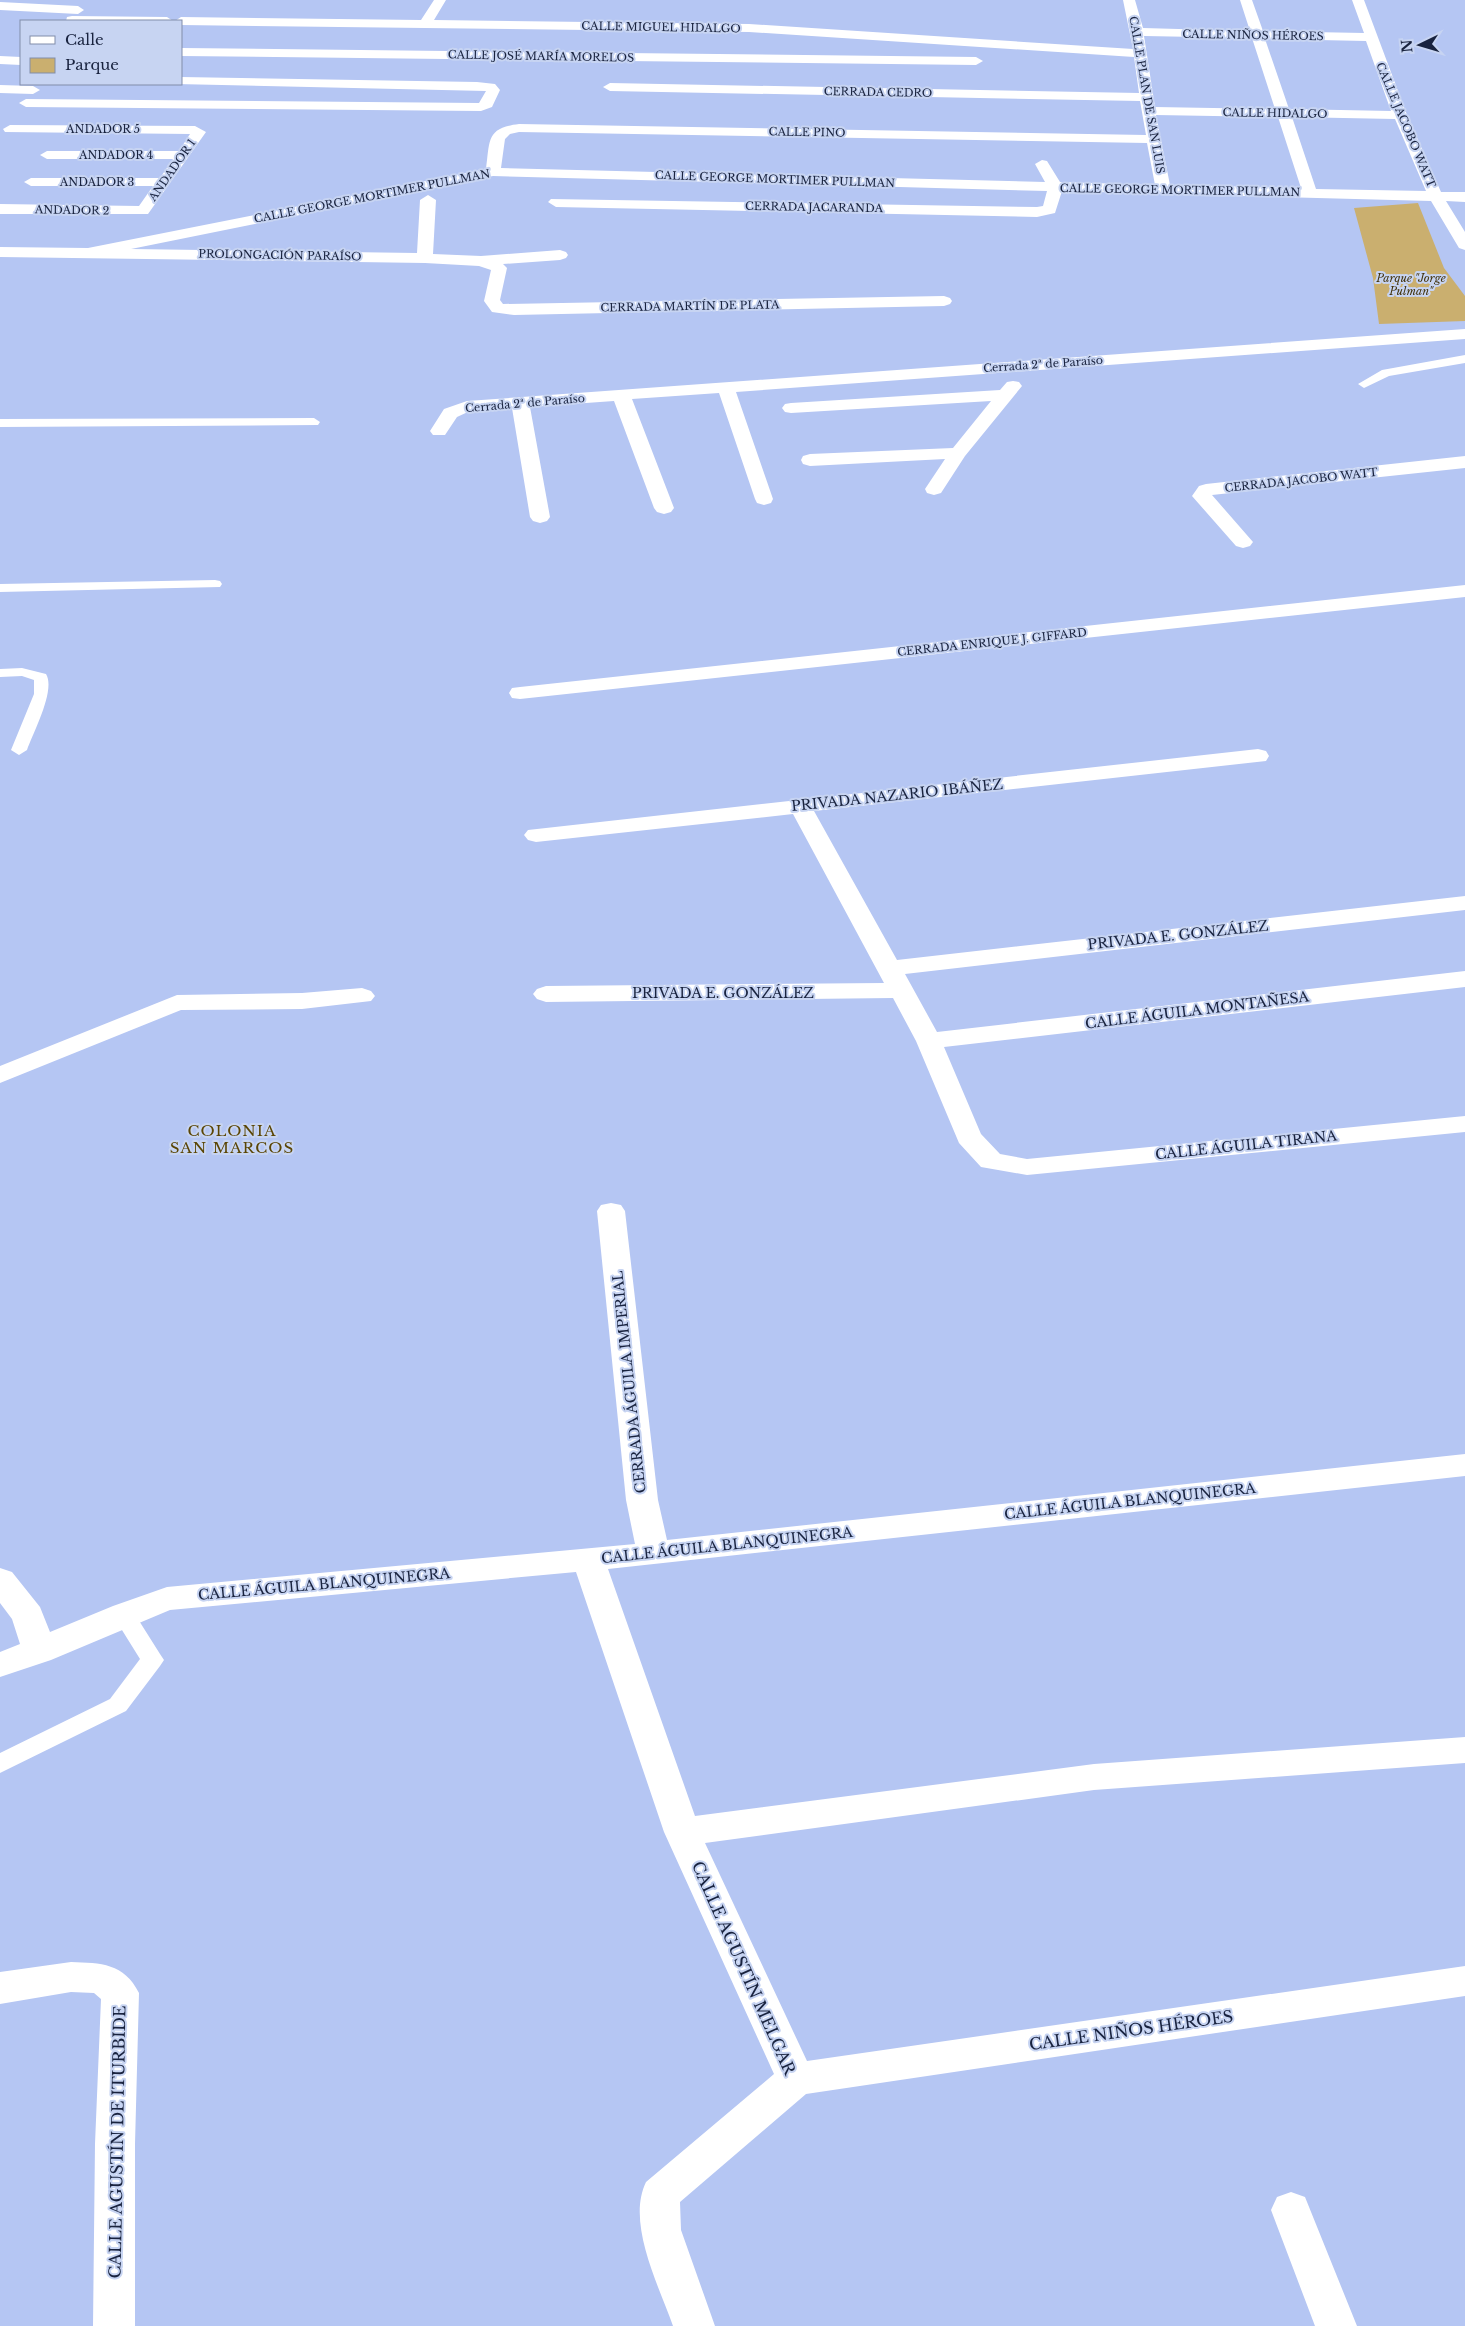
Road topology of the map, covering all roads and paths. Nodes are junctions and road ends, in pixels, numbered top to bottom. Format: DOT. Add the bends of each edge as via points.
graph roads {
  1 [pos="440,0"];
  2 [pos="1129,0"];
  3 [pos="1246,0"];
  4 [pos="1358,0"];
  5 [pos="0,6"];
  6 [pos="77,13"];
  7 [pos="155,20"];
  8 [pos="182,21"];
  9 [pos="425,24"];
  10 [pos="1137,32"];
  11 [pos="1258,36"];
  12 [pos="1370,37"];
  13 [pos="182,52"];
  14 [pos="1140,53"];
  15 [pos="0,60"];
  16 [pos="20,61"];
  17 [pos="991,61"];
  18 [pos="182,81"];
  19 [pos="35,87"];
  20 [pos="610,87"];
  21 [pos="0,89"];
  22 [pos="26,103"];
  23 [pos="1148,104"];
  24 [pos="1285,113"];
  25 [pos="1400,115"];
  26 [pos="65,129"];
  27 [pos="196,130"];
  28 [pos="1154,139"];
  29 [pos="47,155"];
  30 [pos="184,155"];
  31 [pos="1042,164"];
  32 [pos="493,172"];
  33 [pos="31,182"];
  34 [pos="162,182"];
  35 [pos="1055,187"];
  36 [pos="1163,190"];
  37 [pos="1310,193"];
  38 [pos="1436,197"];
  39 [pos="1465,197"];
  40 [pos="428,200"];
  41 [pos="556,202"];
  42 [pos="5,209"];
  43 [pos="143,211"];
  44 [pos="1465,245"];
  45 [pos="0,252"];
  46 [pos="93,252"];
  47 [pos="560,255"];
  48 [pos="425,258"];
  49 [pos="481,261"];
  50 [pos="944,301"];
  51 [pos="1465,334"];
  52 [pos="1465,359"];
  53 [pos="1029,365"];
  54 [pos="1364,384"];
  55 [pos="726,386"];
  56 [pos="1006,394"];
  57 [pos="621,395"];
  58 [pos="520,402"];
  59 [pos="791,408"];
  60 [pos="0,422"];
  61 [pos="314,422"];
  62 [pos="439,431"];
  63 [pos="958,453"];
  64 [pos="810,460"];
  65 [pos="1465,462"];
  66 [pos="934,489"];
  67 [pos="764,500"];
  68 [pos="664,508"];
  69 [pos="540,517"];
  70 [pos="1243,542"];
  71 [pos="215,584"];
  72 [pos="0,588"];
  73 [pos="1465,591"];
  74 [pos="0,673"];
  75 [pos="520,693"];
  76 [pos="19,750"];
  77 [pos="1258,756"];
  78 [pos="800,806"];
  79 [pos="536,835"];
  80 [pos="1465,903"];
  81 [pos="895,979"];
  82 [pos="1465,979"];
  83 [pos="546,994"];
  84 [pos="362,996"];
  85 [pos="930,1041"];
  86 [pos="0,1075"];
  87 [pos="1465,1124"];
  88 [pos="611,1210"];
  89 [pos="1465,1465"];
  90 [pos="653,1552"];
  91 [pos="588,1560"];
  92 [pos="0,1580"];
  93 [pos="123,1614"];
  94 [pos="39,1650"];
  95 [pos="0,1665"];
  96 [pos="1465,1750"];
  97 [pos="0,1764"];
  98 [pos="682,1832"];
  99 [pos="1465,1981"];
  100 [pos="0,1988"];
  101 [pos="796,2079"];
  102 [pos="1291,2210"];
  103 [pos="114,2326"];
  104 [pos="694,2326"];
  105 [pos="1336,2326"];
  1 -- 9 [label="street"];
  2 -- 10 [label="street, CALLE PLAN DE SAN LUIS"];
  3 -- 11 [label="street"];
  4 -- 12 [label="street, CALLE JACOBO WATT"];
  5 -- 6 [label="street"];
  6 -- 7 [label="street"];
  8 -- 9 [label="street, CALLE MIGUEL HIDALGO"];
  9 -- 14 [label="street, CALLE MIGUEL HIDALGO" via="749,28"];
  10 -- 11 [label="street, CALLE NIÑOS HÉROES"];
  10 -- 14 [label="street, CALLE PLAN DE SAN LUIS"];
  11 -- 12 [label="street, CALLE NIÑOS HÉROES"];
  11 -- 24 [label="street"];
  12 -- 25 [label="street, CALLE JACOBO WATT"];
  13 -- 17 [label="street, CALLE JOSÉ MARÍA MORELOS"];
  14 -- 23 [label="street, CALLE PLAN DE SAN LUIS"];
  15 -- 16 [label="street"];
  18 -- 22 [label="street" via="477,86 494,90 487,104 481,107"];
  19 -- 21 [label="street"];
  19 -- 22 [label="street"];
  20 -- 23 [label="street, CERRADA CEDRO"];
  22 -- 26 [label="street, ANDADOR 5" via="8,133"];
  23 -- 24 [label="street, CALLE HIDALGO"];
  23 -- 28 [label="street, CALLE PLAN DE SAN LUIS"];
  24 -- 25 [label="street, CALLE HIDALGO"];
  24 -- 37 [label="street"];
  25 -- 38 [label="street, CALLE JACOBO WATT"];
  26 -- 27 [label="street, ANDADOR 5"];
  26 -- 29 [label="street"];
  27 -- 30 [label="street, ANDADOR 1" via="199,132"];
  28 -- 32 [label="street, CALLE PINO" via="519,128 504,130 498,138"];
  28 -- 36 [label="street, CALLE PLAN DE SAN LUIS"];
  29 -- 30 [label="street, ANDADOR 4"];
  29 -- 33 [label="street"];
  30 -- 34 [label="street, ANDADOR 1"];
  31 -- 35 [label="street"];
  32 -- 35 [label="street, CALLE GEORGE MORTIMER PULLMAN"];
  32 -- 46 [label="street, CALLE GEORGE MORTIMER PULLMAN"];
  33 -- 34 [label="street, ANDADOR 3"];
  33 -- 42 [label="street"];
  34 -- 43 [label="street, ANDADOR 1"];
  35 -- 36 [label="street, CALLE GEORGE MORTIMER PULLMAN"];
  35 -- 41 [label="street, CERRADA JACARANDA" via="1050,210 1037,212"];
  36 -- 37 [label="street, CALLE GEORGE MORTIMER PULLMAN"];
  37 -- 38 [label="street, CALLE GEORGE MORTIMER PULLMAN"];
  38 -- 39 [label="street, CALLE GEORGE MORTIMER PULLMAN"];
  38 -- 44 [label="street, CALLE JACOBO WATT"];
  40 -- 48 [label="street"];
  42 -- 43 [label="street, ANDADOR 2"];
  45 -- 46 [label="street, PROLONGACIÓN PARAÍSO"];
  46 -- 48 [label="street, PROLONGACIÓN PARAÍSO"];
  47 -- 49 [label="street, PROLONGACIÓN PARAÍSO"];
  48 -- 49 [label="street, PROLONGACIÓN PARAÍSO"];
  49 -- 50 [label="street, CERRADA MARTÍN DE PLATA" via="499,268 492,301 498,308 514,310"];
  51 -- 53 [label="street, Cerrada 2ª de Paraíso"];
  52 -- 54 [label="lane" via="1386,374"];
  53 -- 55 [label="street, Cerrada 2ª de Paraíso"];
  53 -- 56 [label="street"];
  55 -- 57 [label="street, Cerrada 2ª de Paraíso"];
  55 -- 67 [label="street"];
  56 -- 59 [label="street"];
  56 -- 63 [label="street"];
  57 -- 58 [label="street, Cerrada 2ª de Paraíso"];
  57 -- 68 [label="street"];
  58 -- 62 [label="street, Cerrada 2ª de Paraíso" via="467,406 450,413"];
  58 -- 69 [label="street"];
  60 -- 61 [label="lane"];
  63 -- 64 [label="street"];
  63 -- 66 [label="street"];
  65 -- 70 [label="street, CERRADA JACOBO WATT" via="1206,490 1201,496"];
  71 -- 72 [label="lane"];
  73 -- 75 [label="street, CERRADA ENRIQUE J. GIFFARD"];
  74 -- 76 [label="lane" via="22,672 41,677 42,694"];
  77 -- 78 [label="street, PRIVADA NAZARIO IBÁÑEZ"];
  78 -- 79 [label="street, PRIVADA NAZARIO IBÁÑEZ"];
  78 -- 81 [label="street, CALLE ÁGUILA TIRANA"];
  80 -- 81 [label="street, PRIVADA E. GONZÁLEZ"];
  81 -- 83 [label="street, PRIVADA E. GONZÁLEZ"];
  81 -- 85 [label="street, CALLE ÁGUILA TIRANA"];
  82 -- 85 [label="street, CALLE ÁGUILA MONTAÑESA"];
  84 -- 86 [label="street" via="302,1001 177,1003"];
  85 -- 87 [label="street, CALLE ÁGUILA TIRANA" via="969,1137 992,1161 1027,1167"];
  88 -- 90 [label="street, CERRADA ÁGUILA IMPERIAL" via="642,1500"];
  89 -- 90 [label="street, CALLE ÁGUILA BLANQUINEGRA"];
  90 -- 91 [label="street, CALLE ÁGUILA BLANQUINEGRA"];
  91 -- 93 [label="street, CALLE ÁGUILA BLANQUINEGRA" via="167,1599"];
  91 -- 98 [label="street, CALLE AGUSTÍN MELGAR"];
  92 -- 94 [label="street" via="28,1615"];
  93 -- 94 [label="street, CALLE ÁGUILA BLANQUINEGRA"];
  93 -- 97 [label="lane" via="152,1660 118,1705"];
  94 -- 95 [label="street, CALLE ÁGUILA BLANQUINEGRA"];
  96 -- 98 [label="street" via="1094,1777"];
  98 -- 101 [label="street, CALLE AGUSTÍN MELGAR"];
  99 -- 101 [label="street, CALLE NIÑOS HÉROES"];
  100 -- 103 [label="street, CALLE AGUSTÍN DE ITURBIDE" via="71,1977 102,1978 120,1993"];
  101 -- 104 [label="street, CALLE AGUSTÍN MELGAR" via="660,2195 660,2230"];
  102 -- 105 [label="street"];
}
